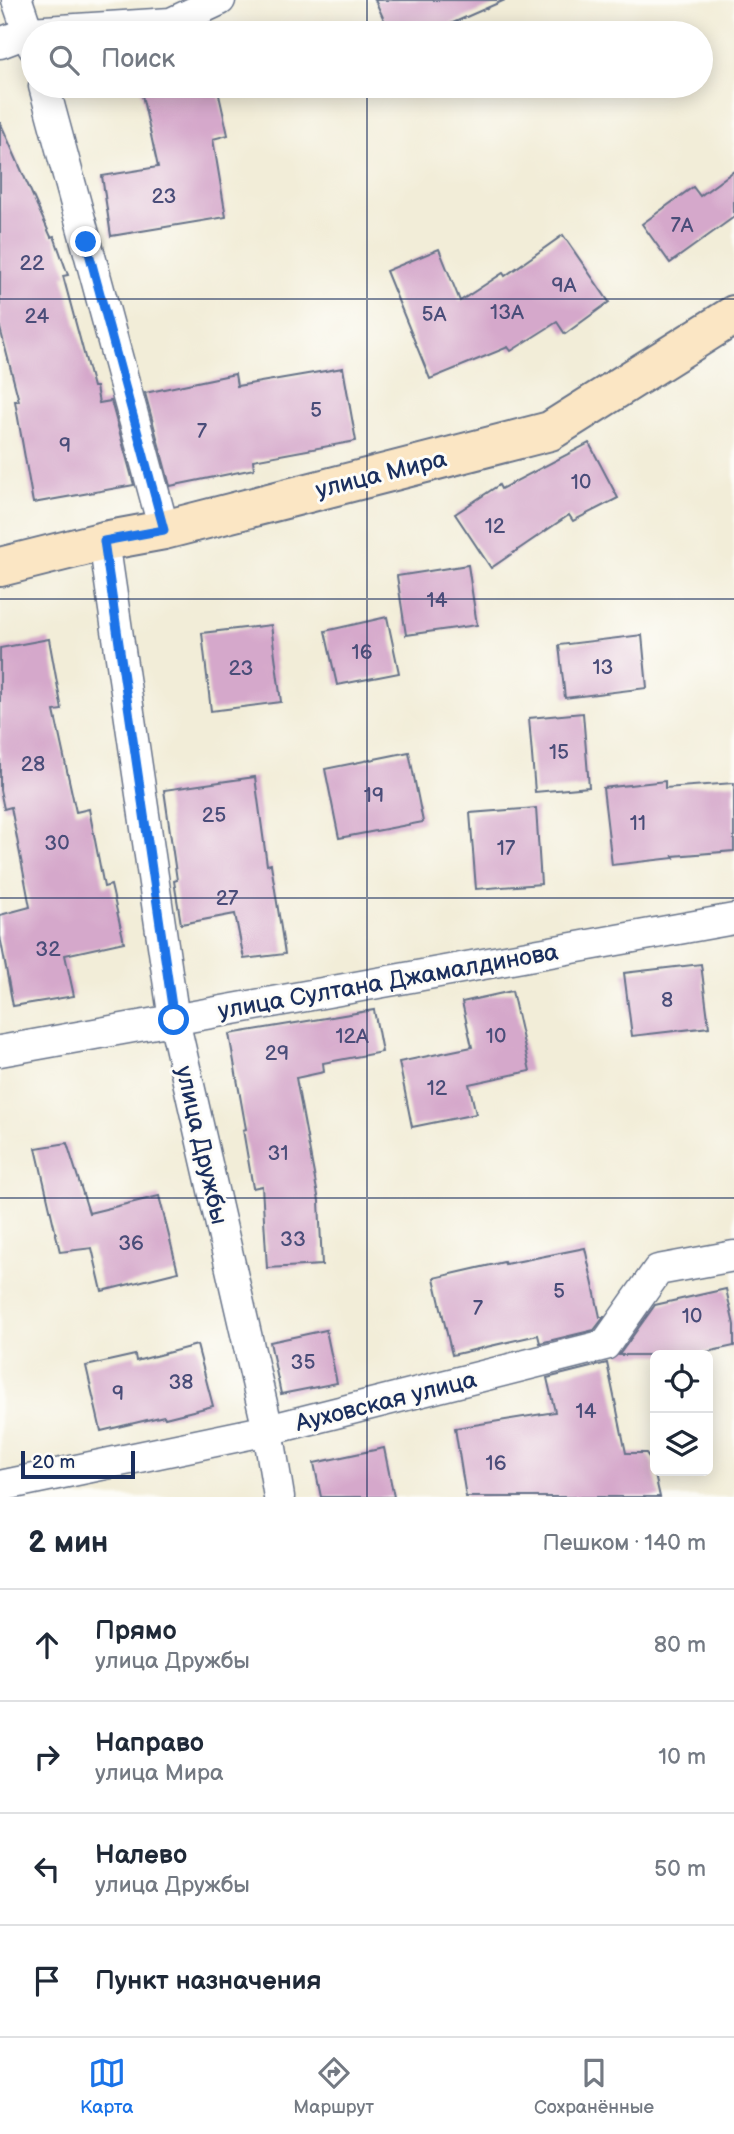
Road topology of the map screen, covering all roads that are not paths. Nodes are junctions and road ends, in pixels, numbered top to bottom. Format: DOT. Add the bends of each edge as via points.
graph roads {
  1 [pos="17,0"];
  2 [pos="220,0"];
  3 [pos="24,21"];
  4 [pos="176,21"];
  5 [pos="21,41"];
  6 [pos="0,43"];
  7 [pos="47,98"];
  8 [pos="734,315"];
  9 [pos="164,530"];
  10 [pos="104,541"];
  11 [pos="0,567"];
  12 [pos="734,919"];
  13 [pos="174,1020"];
  14 [pos="0,1051"];
  15 [pos="734,1256"];
  16 [pos="268,1430"];
  17 [pos="0,1486"];
  18 [pos="279,1497"];
  1 -- 3 [label="street"];
  2 -- 4 [label="street"];
  5 -- 6 [label="street"];
  7 -- 9 [label="street"];
  8 -- 9 [label="main road, улица Мира" via="550,431"];
  9 -- 10 [label="main road, улица Мира"];
  10 -- 11 [label="main road, улица Мира"];
  10 -- 13 [label="street, улица Дружбы"];
  12 -- 13 [label="street, улица Султана Джамалдинова"];
  13 -- 14 [label="street, улица Султана Джамалдинова"];
  13 -- 16 [label="street, улица Дружбы"];
  15 -- 16 [label="street, Ауховская улица" via="658,1270 605,1345"];
  16 -- 17 [label="street, Ауховская улица"];
  16 -- 18 [label="street, улица Дружбы"];
}
